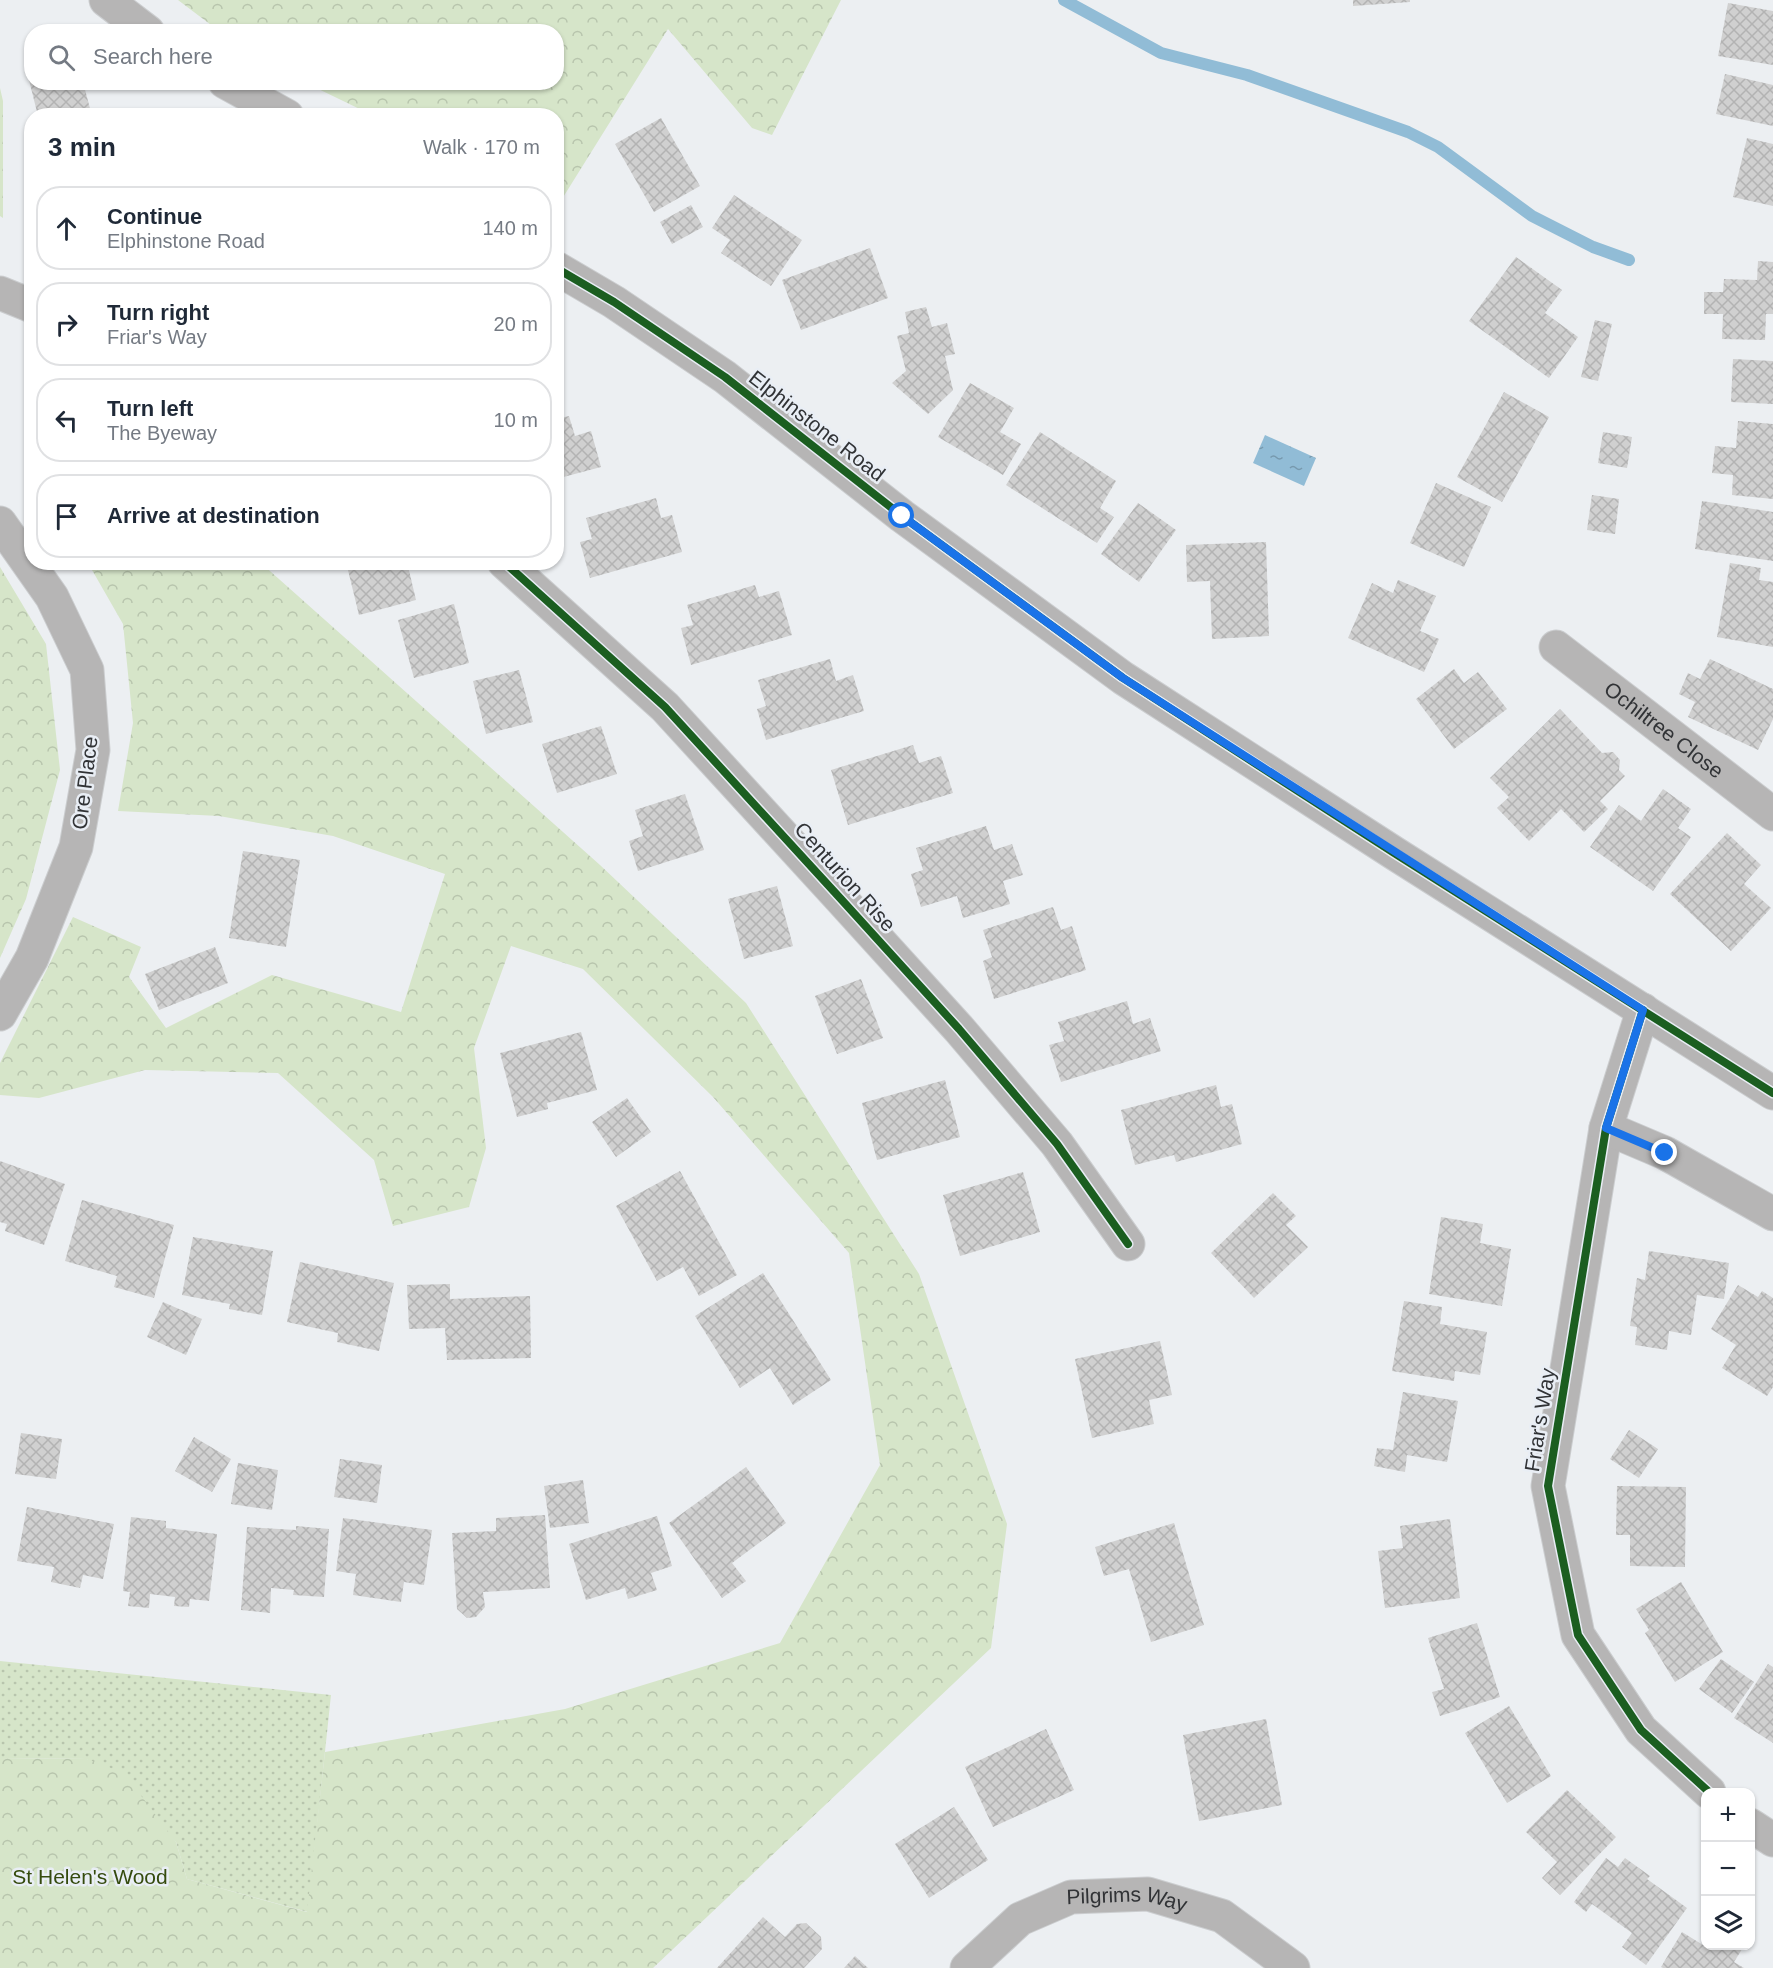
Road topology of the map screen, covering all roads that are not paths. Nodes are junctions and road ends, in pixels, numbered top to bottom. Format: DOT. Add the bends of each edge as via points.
graph roads {
  1 [pos="106,0"];
  2 [pos="138,24"];
  3 [pos="240,90"];
  4 [pos="272,108"];
  5 [pos="564,273"];
  6 [pos="0,523"];
  7 [pos="24,557"];
  8 [pos="33,570"];
  9 [pos="513,570"];
  10 [pos="1556,647"];
  11 [pos="1773,814"];
  12 [pos="1643,1010"];
  13 [pos="0,1014"];
  14 [pos="1773,1093"];
  15 [pos="1606,1128"];
  16 [pos="1773,1214"];
  17 [pos="1128,1244"];
  18 [pos="1705,1788"];
  19 [pos="1755,1828"];
  20 [pos="1773,1840"];
  21 [pos="967,1968"];
  22 [pos="1293,1968"];
  1 -- 2 [label="street"];
  3 -- 4 [label="street"];
  5 -- 12 [label="street, Elphinstone Road" via="725,377 902,516 1123,678"];
  6 -- 7 [label="street, Ore Place"];
  8 -- 13 [label="street, Ore Place" via="52,597 87,670 93,750 76,847 32,958"];
  9 -- 17 [label="street, Centurion Rise" via="665,707 800,854 1057,1144"];
  10 -- 11 [label="street, Ochiltree Close"];
  12 -- 14 [label="street, Elphinstone Road"];
  12 -- 15 [label="street, Friar's Way"];
  15 -- 16 [label="street" via="1665,1153"];
  15 -- 18 [label="street, Friar's Way" via="1548,1486 1578,1635 1641,1730"];
  19 -- 20 [label="street"];
  21 -- 22 [label="street, Pilgrims Way" via="1020,1919 1071,1897 1149,1894 1222,1916"];
}
